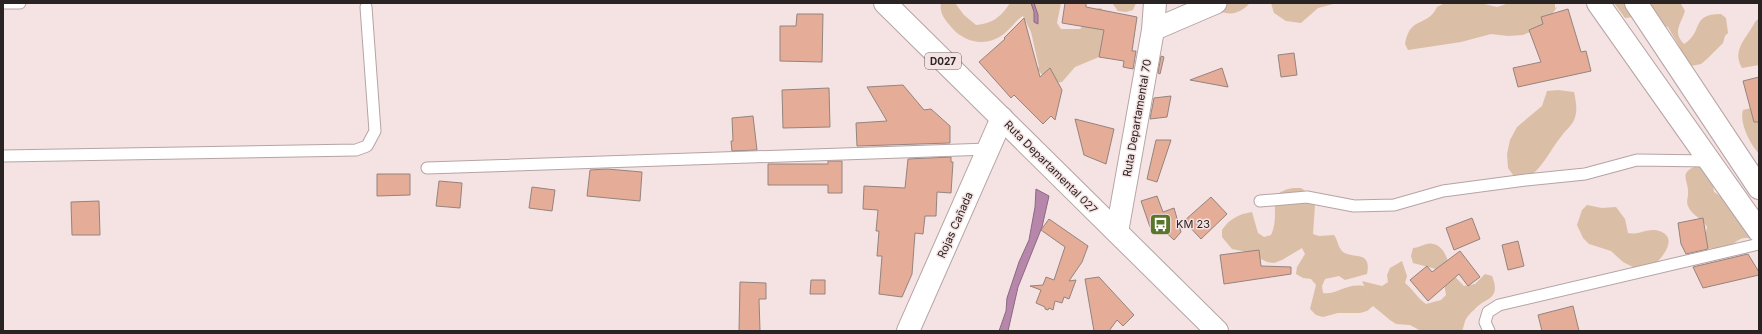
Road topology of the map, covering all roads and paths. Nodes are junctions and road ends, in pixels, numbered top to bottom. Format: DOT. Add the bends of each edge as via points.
graph roads {
  1 [pos="20,3"];
  2 [pos="885,3"];
  3 [pos="1154,3"];
  4 [pos="1216,3"];
  5 [pos="1598,3"];
  6 [pos="1636,3"];
  7 [pos="3,4"];
  8 [pos="366,7"];
  9 [pos="1152,30"];
  10 [pos="1002,118"];
  11 [pos="988,148"];
  12 [pos="3,156"];
  13 [pos="1710,161"];
  14 [pos="427,168"];
  15 [pos="1759,188"];
  16 [pos="1260,201"];
  17 [pos="1759,231"];
  18 [pos="1117,232"];
  19 [pos="1759,244"];
  20 [pos="908,331"];
  21 [pos="1217,331"];
  22 [pos="1489,331"];
  1 -- 7 [label="lane"];
  2 -- 10 [label="main road, Ruta Departamental 027 / D027"];
  3 -- 9 [label="main road, Ruta Departamental 70"];
  4 -- 9 [label="street"];
  5 -- 13 [label="main road"];
  6 -- 15 [label="main road"];
  8 -- 12 [label="lane" via="375,131 367,146 356,150"];
  9 -- 18 [label="main road, Ruta Departamental 70"];
  10 -- 11 [label="main road, Rojas Cañada"];
  10 -- 18 [label="main road, Ruta Departamental 027 / D027"];
  11 -- 14 [label="lane"];
  11 -- 20 [label="main road, Rojas Cañada"];
  13 -- 16 [label="lane" via="1637,160 1586,174 1443,191 1394,205 1354,206 1307,198"];
  13 -- 17 [label="main road"];
  18 -- 21 [label="main road, Ruta Departamental 027 / D027"];
  19 -- 22 [label="lane" via="1499,305 1488,312 1485,322"];
}
